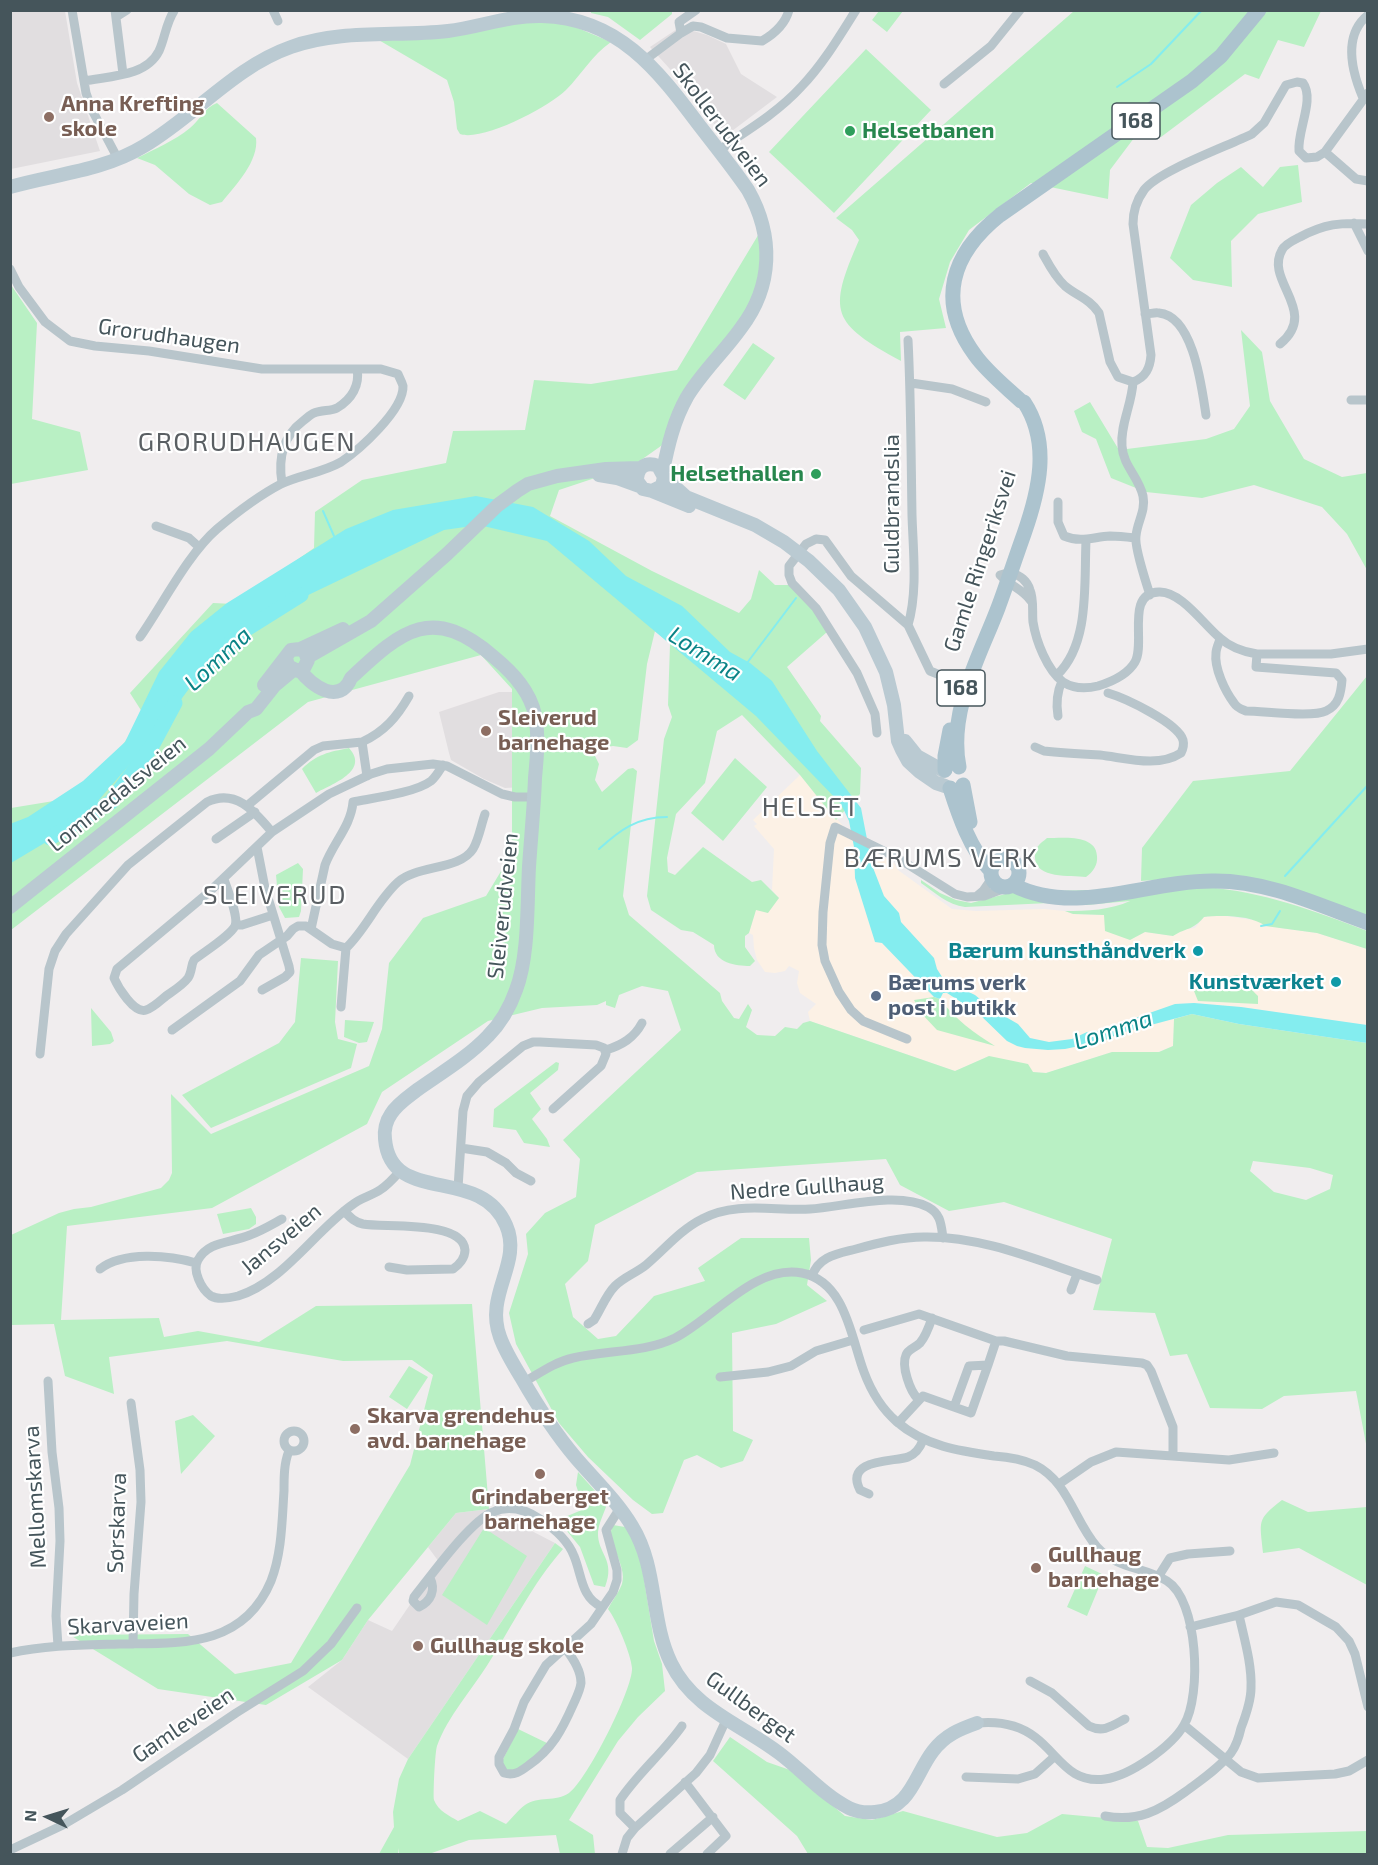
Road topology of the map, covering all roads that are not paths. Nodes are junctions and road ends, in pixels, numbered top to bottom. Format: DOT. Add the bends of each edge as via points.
graph roads {
  1 [pos="72,10"];
  2 [pos="127,10"];
  3 [pos="273,10"];
  4 [pos="696,10"];
  5 [pos="789,10"];
  6 [pos="856,10"];
  7 [pos="1020,10"];
  8 [pos="1259,10"];
  9 [pos="174,11"];
  10 [pos="116,14"];
  11 [pos="505,15"];
  12 [pos="1368,15"];
  13 [pos="278,21"];
  14 [pos="681,33"];
  15 [pos="645,60"];
  16 [pos="123,74"];
  17 [pos="84,81"];
  18 [pos="944,84"];
  19 [pos="1365,96"];
  20 [pos="720,152"];
  21 [pos="1325,152"];
  22 [pos="118,159"];
  23 [pos="1368,181"];
  24 [pos="10,187"];
  25 [pos="1354,224"];
  26 [pos="1368,224"];
  27 [pos="1368,251"];
  28 [pos="1043,254"];
  29 [pos="10,268"];
  30 [pos="1145,314"];
  31 [pos="909,340"];
  32 [pos="1280,344"];
  33 [pos="357,369"];
  34 [pos="1133,382"];
  35 [pos="911,383"];
  36 [pos="1351,400"];
  37 [pos="1368,400"];
  38 [pos="986,402"];
  39 [pos="1206,415"];
  40 [pos="668,441"];
  41 [pos="644,466"];
  42 [pos="582,472"];
  43 [pos="664,474"];
  44 [pos="282,483"];
  45 [pos="646,489"];
  46 [pos="1058,502"];
  47 [pos="156,526"];
  48 [pos="773,537"];
  49 [pos="1135,538"];
  50 [pos="1086,541"];
  51 [pos="199,547"];
  52 [pos="798,552"];
  53 [pos="1006,577"];
  54 [pos="1150,595"];
  55 [pos="908,625"];
  56 [pos="140,637"];
  57 [pos="1220,639"];
  58 [pos="1368,649"];
  59 [pos="1257,654"];
  60 [pos="299,661"];
  61 [pos="940,675"];
  62 [pos="1059,678"];
  63 [pos="1108,693"];
  64 [pos="409,696"];
  65 [pos="1058,716"];
  66 [pos="878,733"];
  67 [pos="362,742"];
  68 [pos="1035,747"];
  69 [pos="443,765"];
  70 [pos="367,776"];
  71 [pos="951,778"];
  72 [pos="534,797"];
  73 [pos="251,809"];
  74 [pos="485,814"];
  75 [pos="272,832"];
  76 [pos="216,838"];
  77 [pos="257,847"];
  78 [pos="1018,867"];
  79 [pos="993,870"];
  80 [pos="224,879"];
  81 [pos="1010,886"];
  82 [pos="977,896"];
  83 [pos="1086,897"];
  84 [pos="10,907"];
  85 [pos="273,915"];
  86 [pos="1368,923"];
  87 [pos="236,925"];
  88 [pos="311,929"];
  89 [pos="282,940"];
  90 [pos="346,948"];
  91 [pos="262,990"];
  92 [pos="341,1008"];
  93 [pos="642,1023"];
  94 [pos="172,1030"];
  95 [pos="907,1039"];
  96 [pos="606,1050"];
  97 [pos="40,1054"];
  98 [pos="553,1109"];
  99 [pos="461,1148"];
  100 [pos="400,1171"];
  101 [pos="531,1181"];
  102 [pos="458,1188"];
  103 [pos="344,1211"];
  104 [pos="282,1219"];
  105 [pos="943,1238"];
  106 [pos="196,1263"];
  107 [pos="390,1267"];
  108 [pos="100,1269"];
  109 [pos="1077,1274"];
  110 [pos="812,1276"];
  111 [pos="1097,1280"];
  112 [pos="1071,1290"];
  113 [pos="932,1318"];
  114 [pos="588,1324"];
  115 [pos="864,1330"];
  116 [pos="853,1340"];
  117 [pos="996,1341"];
  118 [pos="988,1365"];
  119 [pos="720,1377"];
  120 [pos="48,1381"];
  121 [pos="524,1382"];
  122 [pos="918,1399"];
  123 [pos="131,1403"];
  124 [pos="954,1407"];
  125 [pos="898,1423"];
  126 [pos="923,1440"];
  127 [pos="289,1451"];
  128 [pos="1274,1453"];
  129 [pos="1173,1454"];
  130 [pos="1059,1484"];
  131 [pos="869,1494"];
  132 [pos="620,1508"];
  133 [pos="1230,1551"];
  134 [pos="1158,1577"];
  135 [pos="430,1578"];
  136 [pos="602,1607"];
  137 [pos="357,1608"];
  138 [pos="1239,1615"];
  139 [pos="1190,1627"];
  140 [pos="133,1644"];
  141 [pos="58,1646"];
  142 [pos="566,1649"];
  143 [pos="10,1653"];
  144 [pos="1030,1681"];
  145 [pos="1368,1707"];
  146 [pos="1125,1719"];
  147 [pos="726,1720"];
  148 [pos="977,1723"];
  149 [pos="1184,1725"];
  150 [pos="682,1726"];
  151 [pos="1054,1757"];
  152 [pos="1225,1760"];
  153 [pos="1368,1760"];
  154 [pos="966,1777"];
  155 [pos="686,1782"];
  156 [pos="1105,1816"];
  157 [pos="713,1817"];
  158 [pos="635,1828"];
  159 [pos="10,1850"];
  160 [pos="622,1854"];
  161 [pos="670,1854"];
  162 [pos="707,1854"];
  1 -- 17 [label="street"];
  2 -- 10 [label="street"];
  3 -- 13 [label="street"];
  4 -- 14 [label="street, Skollerudveien" via="679,22"];
  5 -- 14 [label="street, Skollerudveien" via="780,27 762,42 727,38 693,26"];
  6 -- 20 [label="street" via="800,88"];
  7 -- 18 [label="street" via="991,46"];
  8 -- 53 [label="main road, Gamle Ringeriksvei / 168" via="1221,56 1192,81 978,233 956,270 953,294 958,327 976,357 1021,401 1032,432 1034,466"];
  9 -- 16 [label="street" via="153,60 140,70"];
  10 -- 16 [label="street"];
  11 -- 15 [label="street, Skollerudveien" via="570,19 615,36"];
  11 -- 22 [label="street, Skollerudveien" via="450,31 320,38 288,48 251,67 167,131"];
  12 -- 19 [label="street" via="1359,21 1351,57 1355,79"];
  14 -- 15 [label="street, Skollerudveien"];
  15 -- 20 [label="street, Skollerudveien"];
  16 -- 17 [label="street"];
  17 -- 22 [label="street" via="92,110"];
  19 -- 21 [label="street"];
  20 -- 40 [label="street, Skollerudveien" via="748,190 762,218 767,256 765,278 751,315 695,385"];
  21 -- 23 [label="street" via="1356,179"];
  21 -- 30 [label="street" via="1312,158 1299,151 1308,92 1303,83 1297,82 1286,85 1264,123 1252,134 1160,176 1146,188 1133,212"];
  22 -- 24 [label="street, Skollerudveien"];
  25 -- 26 [label="street"];
  25 -- 27 [label="street"];
  25 -- 32 [label="street" via="1314,230 1282,250 1280,272 1295,310 1294,328"];
  28 -- 34 [label="street" via="1057,278 1095,307 1114,372"];
  29 -- 33 [label="street, Grorudhaugen" via="45,322 70,341 262,369"];
  30 -- 34 [label="street" via="1150,365 1141,379"];
  30 -- 39 [label="street" via="1167,315 1186,335 1197,359"];
  31 -- 35 [label="street, Guldbrandslia"];
  33 -- 44 [label="street" via="359,381 353,394 336,408 314,413 297,426 282,448"];
  33 -- 44 [label="street, Grorudhaugen" via="398,374 403,385 401,398 391,417 340,462"];
  34 -- 49 [label="street" via="1121,444 1124,459 1141,484 1144,499"];
  35 -- 38 [label="street" via="952,389"];
  35 -- 55 [label="street, Guldbrandslia" via="913,566"];
  36 -- 37 [label="street"];
  40 -- 41 [label="street, Skollerudveien"];
  40 -- 43 [label="street, Skollerudveien"];
  41 -- 42 [label="street"];
  41 -- 43 [label="street" via="658,466"];
  41 -- 45 [label="street" via="637,477"];
  42 -- 45 [label="street" via="617,478"];
  42 -- 60 [label="street, Lommedalsveien" via="544,479 517,491 372,621"];
  43 -- 45 [label="street" via="662,486"];
  43 -- 48 [label="street" via="694,501 746,521"];
  44 -- 51 [label="street, Grorudhaugen" via="248,505"];
  45 -- 48 [label="street"];
  46 -- 50 [label="street" via="1061,532 1072,540"];
  47 -- 51 [label="street" via="189,538"];
  48 -- 52 [label="street"];
  49 -- 50 [label="street" via="1109,536"];
  49 -- 54 [label="street"];
  50 -- 62 [label="street" via="1078,641"];
  51 -- 56 [label="street, Grorudhaugen"];
  52 -- 55 [label="street, Guldbrandslia" via="816,539 825,540 851,576"];
  52 -- 66 [label="street" via="789,566 792,583 816,609 856,674 875,714"];
  52 -- 71 [label="street" via="839,590 865,627 886,672 897,726 908,746 916,756"];
  53 -- 62 [label="street" via="1031,601 1036,637"];
  53 -- 71 [label="main road, Gamle Ringeriksvei / 168" via="959,713"];
  54 -- 57 [label="street" via="1170,594"];
  54 -- 62 [label="street" via="1140,606 1139,652 1131,668 1093,687 1081,688"];
  55 -- 61 [label="street, Guldbrandslia" via="930,670"];
  57 -- 59 [label="street"];
  57 -- 59 [label="street" via="1216,664 1238,708 1324,712 1341,694 1342,680 1336,673 1256,667"];
  58 -- 59 [label="street" via="1331,654"];
  60 -- 72 [label="street, Sleiverudveien" via="310,683 326,691 348,685 395,639 418,629 448,629 477,643 515,677 533,708 537,736"];
  60 -- 84 [label="street, Lommedalsveien" via="256,709"];
  62 -- 65 [label="street"];
  63 -- 68 [label="street" via="1137,704 1172,727 1182,737 1181,753 1172,759 1128,760"];
  64 -- 67 [label="street" via="391,723"];
  67 -- 70 [label="street"];
  67 -- 73 [label="street" via="314,750"];
  69 -- 70 [label="street" via="387,769"];
  69 -- 72 [label="street" via="502,794"];
  69 -- 88 [label="street" via="422,786 353,802 350,819 325,865"];
  70 -- 75 [label="street" via="329,794"];
  71 -- 79 [label="main road, 168" via="969,837"];
  72 -- 100 [label="street, Sleiverudveien" via="520,979 507,1012 488,1036 392,1112 385,1139 389,1155"];
  73 -- 75 [label="street"];
  73 -- 76 [label="street"];
  73 -- 97 [label="street" via="237,799 223,797 207,802 128,865 66,934 49,969"];
  74 -- 90 [label="street" via="468,854 403,878"];
  75 -- 77 [label="street"];
  77 -- 80 [label="street"];
  77 -- 85 [label="street"];
  78 -- 79 [label="main road, 168" via="1010,859"];
  78 -- 81 [label="main road" via="1019,877"];
  78 -- 83 [label="main road, 168" via="1038,887"];
  79 -- 81 [label="main road, 168" via="995,884"];
  79 -- 82 [label="street"];
  80 -- 87 [label="street"];
  80 -- 87 [label="street" via="117,969 114,978 132,1004 142,1011 148,1010 188,978 194,960"];
  81 -- 82 [label="street"];
  81 -- 83 [label="main road, 168" via="1047,897"];
  82 -- 95 [label="street" via="961,896 944,889 908,865 835,827 824,912 825,961 851,1010 863,1021"];
  83 -- 86 [label="main road, 168" via="1179,883 1232,881 1281,891"];
  85 -- 87 [label="street"];
  85 -- 89 [label="street"];
  88 -- 89 [label="street" via="298,926"];
  88 -- 90 [label="street" via="332,944"];
  89 -- 91 [label="street" via="290,972"];
  89 -- 94 [label="street" via="260,954 240,981"];
  90 -- 92 [label="street"];
  93 -- 96 [label="street" via="628,1041"];
  96 -- 98 [label="street" via="601,1066"];
  96 -- 99 [label="street" via="596,1045 540,1041 523,1046 467,1096"];
  99 -- 101 [label="street" via="487,1152"];
  99 -- 102 [label="street"];
  100 -- 102 [label="street" via="423,1182"];
  100 -- 103 [label="street, Jansveien" via="379,1190"];
  102 -- 121 [label="street" via="490,1203 499,1211 509,1233 509,1259 497,1296 495,1318 503,1346"];
  103 -- 106 [label="street, Jansveien" via="271,1278 238,1296 212,1296 202,1287"];
  103 -- 107 [label="street" via="360,1223 449,1232 457,1236 465,1250 453,1269"];
  104 -- 106 [label="street, Jansveien" via="249,1236 212,1245"];
  105 -- 109 [label="street" via="987,1245"];
  105 -- 110 [label="street" via="896,1239 832,1256 818,1263"];
  105 -- 114 [label="street, Nedre Gullhaug" via="936,1213 914,1203 882,1201 810,1209 725,1211 701,1219 644,1267 616,1284"];
  106 -- 108 [label="street" via="173,1257 133,1258 115,1260"];
  109 -- 111 [label="street"];
  109 -- 112 [label="street"];
  110 -- 116 [label="street" via="838,1300"];
  110 -- 121 [label="street" via="792,1272 767,1276 673,1339 564,1360"];
  113 -- 115 [label="street" via="915,1314"];
  113 -- 117 [label="street"];
  113 -- 122 [label="street" via="921,1342 905,1356 912,1391"];
  116 -- 119 [label="street" via="816,1351 791,1366"];
  116 -- 125 [label="street" via="876,1398"];
  117 -- 118 [label="street"];
  117 -- 129 [label="street" via="1067,1356 1147,1365 1173,1427"];
  118 -- 124 [label="street" via="969,1366"];
  118 -- 124 [label="street" via="971,1413"];
  120 -- 141 [label="street, Mellomskarva" via="59,1508"];
  121 -- 132 [label="street, Gullberget" via="558,1436"];
  122 -- 124 [label="street" via="928,1397"];
  122 -- 125 [label="street"];
  123 -- 140 [label="street, Sørskarva" via="141,1502"];
  125 -- 126 [label="street"];
  126 -- 130 [label="street" via="1021,1460 1045,1471"];
  126 -- 131 [label="street" via="914,1454 863,1469 858,1485"];
  127 -- 140 [label="street, Skarvaveien" via="280,1543 271,1580 260,1603 220,1634 199,1641"];
  128 -- 129 [label="street" via="1229,1460"];
  129 -- 130 [label="street" via="1109,1453"];
  130 -- 134 [label="street" via="1088,1537 1101,1551 1119,1564"];
  132 -- 136 [label="street" via="606,1530 617,1580"];
  132 -- 147 [label="street, Gullberget" via="640,1539 661,1633 673,1667 698,1698"];
  133 -- 134 [label="street" via="1170,1558"];
  134 -- 139 [label="street" via="1182,1597"];
  135 -- 136 [label="street" via="478,1521 493,1511 514,1508 537,1517 563,1538 586,1593"];
  136 -- 142 [label="street"];
  137 -- 159 [label="street, Gamleveien" via="331,1644 303,1671 122,1790"];
  138 -- 139 [label="street"];
  138 -- 145 [label="street" via="1275,1602 1287,1602 1336,1627 1355,1654"];
  138 -- 152 [label="street" via="1251,1689 1237,1742"];
  139 -- 149 [label="street" via="1195,1690"];
  140 -- 141 [label="street, Skarvaveien"];
  141 -- 143 [label="street, Skarvaveien"];
  142 -- 142 [label="street" via="546,1665 524,1702 499,1757 504,1773 518,1773 541,1756 562,1730 581,1683"];
  144 -- 146 [label="street" via="1052,1693 1095,1729 1106,1729"];
  147 -- 148 [label="street, Gullberget" via="774,1749 844,1805 864,1813 885,1810 901,1801 942,1742 961,1728"];
  147 -- 155 [label="street" via="710,1755"];
  148 -- 151 [label="street" via="1016,1726"];
  149 -- 151 [label="street" via="1161,1749 1110,1778 1075,1774"];
  149 -- 152 [label="street"];
  150 -- 158 [label="street" via="620,1800 620,1813"];
  151 -- 154 [label="street" via="1035,1774 1018,1779"];
  152 -- 153 [label="street" via="1248,1775 1268,1778 1349,1771"];
  152 -- 156 [label="street" via="1164,1807 1136,1817"];
  155 -- 157 [label="street"];
  155 -- 158 [label="street"];
  157 -- 161 [label="street"];
  157 -- 162 [label="street" via="726,1836"];
  158 -- 160 [label="street"];
}
